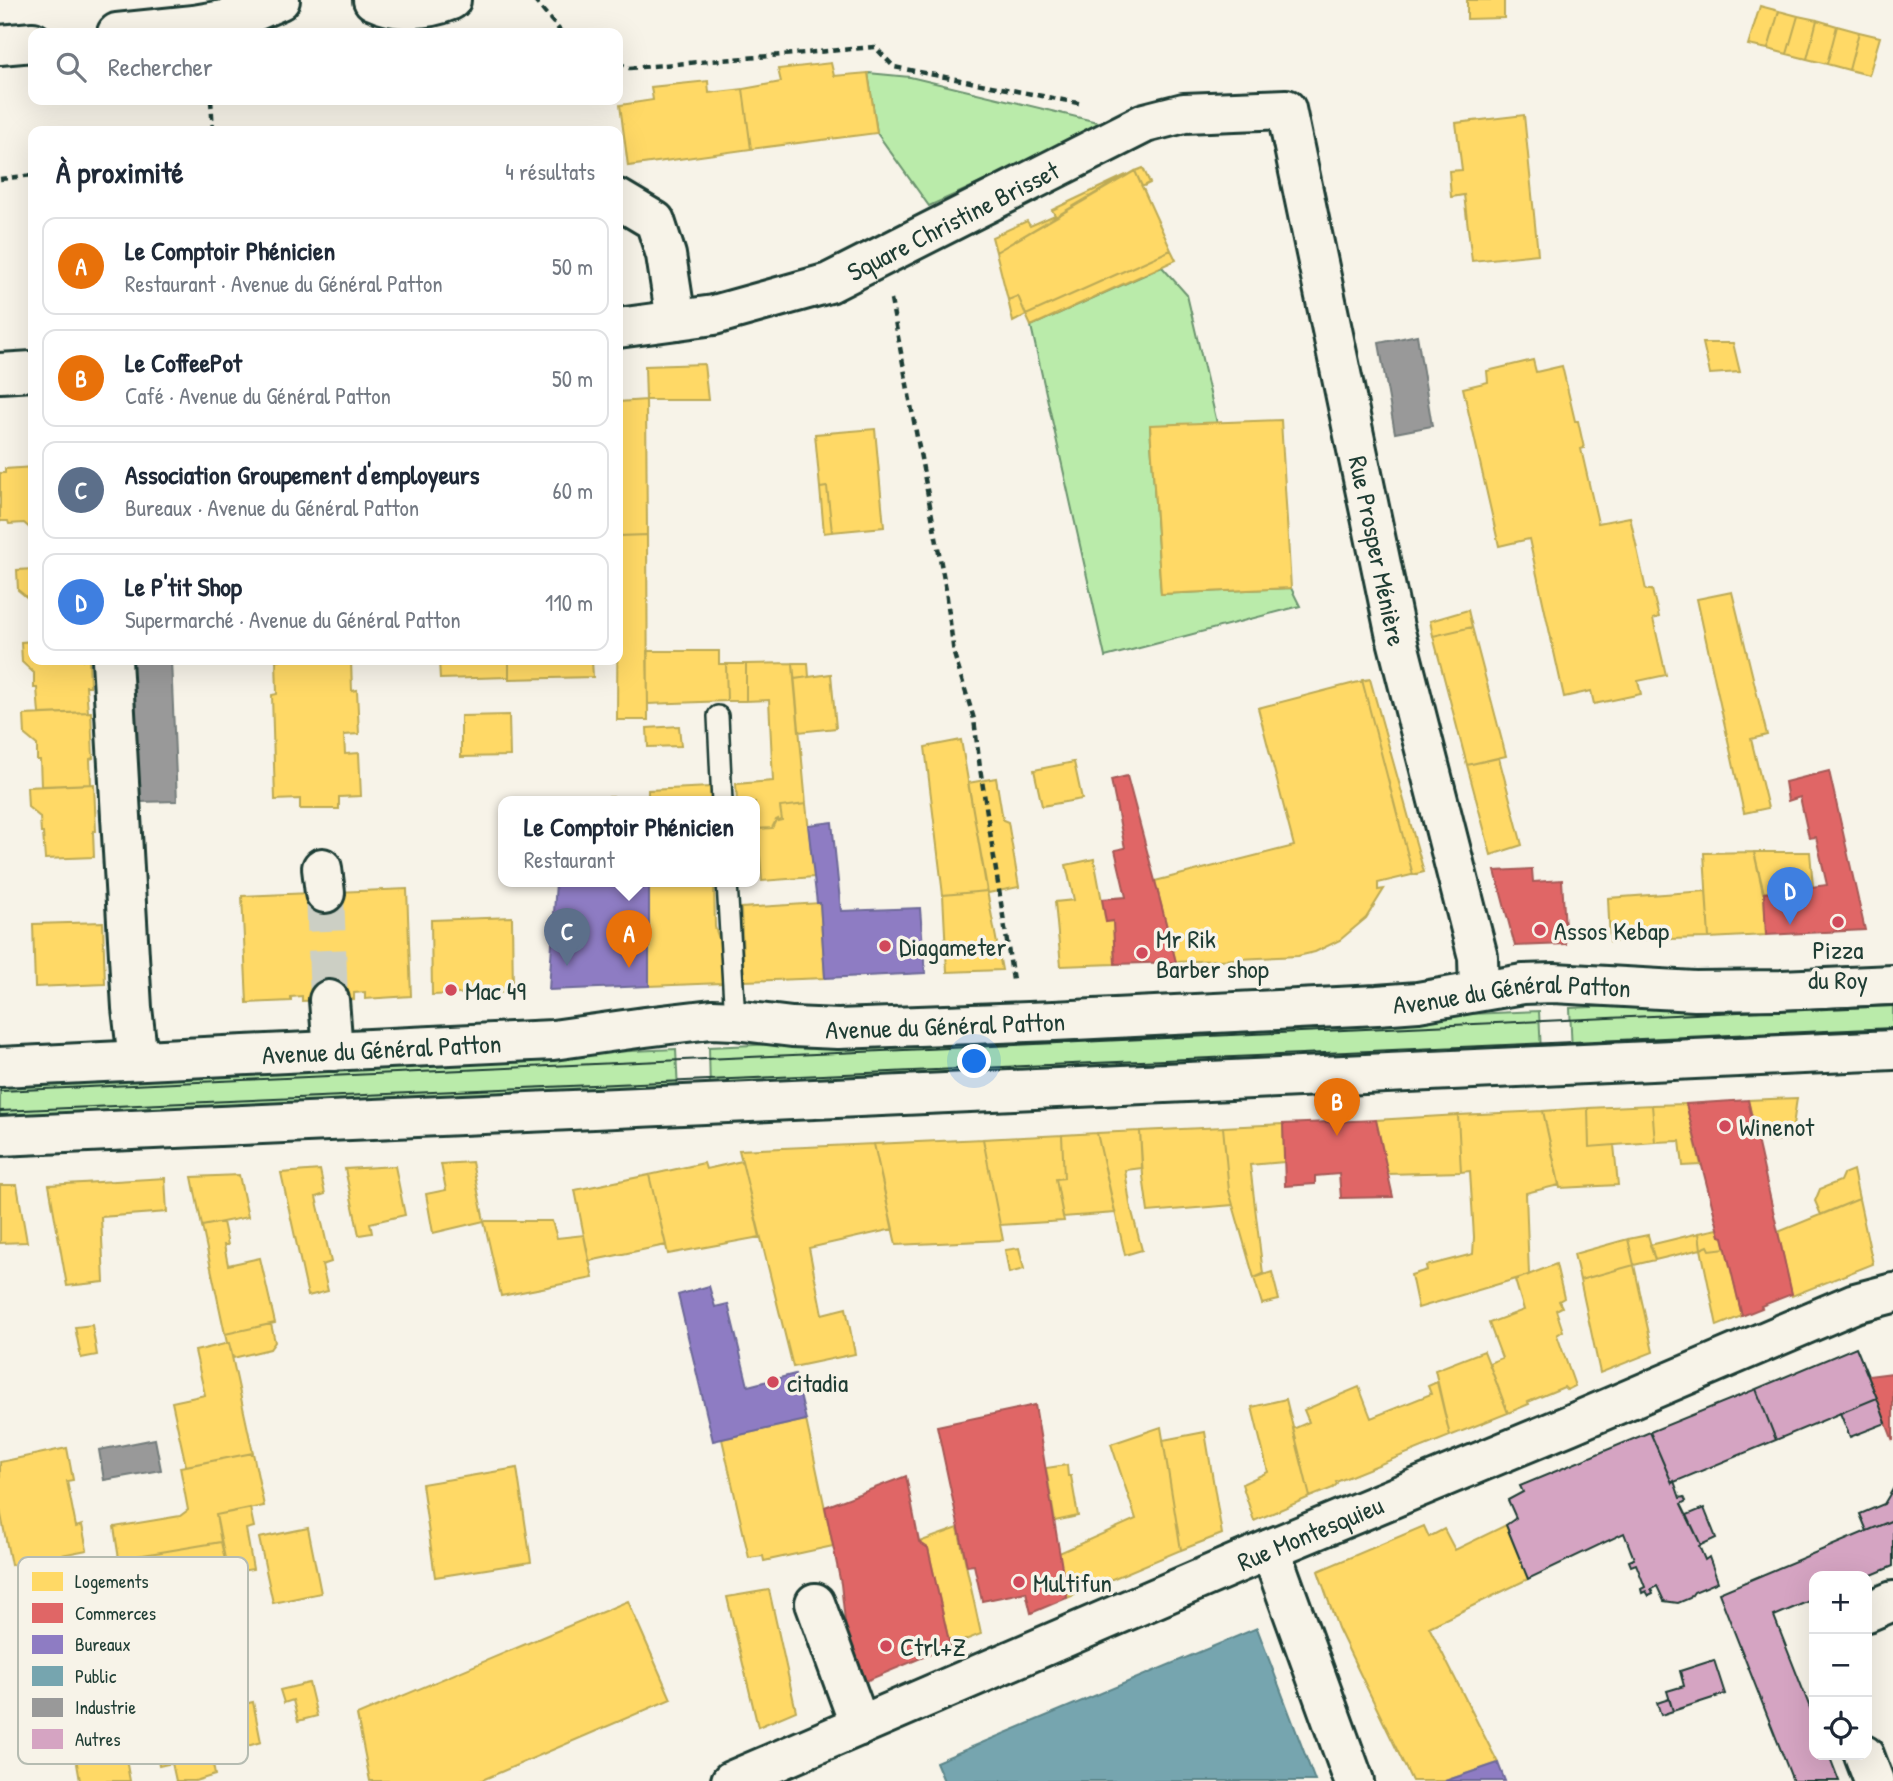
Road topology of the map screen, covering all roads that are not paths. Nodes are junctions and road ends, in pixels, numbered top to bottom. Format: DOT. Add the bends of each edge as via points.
graph roads {
  1 [pos="280,0"];
  2 [pos="373,0"];
  3 [pos="451,0"];
  4 [pos="232,9"];
  5 [pos="165,28"];
  6 [pos="28,42"];
  7 [pos="0,45"];
  8 [pos="1286,109"];
  9 [pos="623,202"];
  10 [pos="676,320"];
  11 [pos="623,327"];
  12 [pos="28,371"];
  13 [pos="0,373"];
  14 [pos="112,665"];
  15 [pos="718,716"];
  16 [pos="722,796"];
  17 [pos="727,887"];
  18 [pos="1893,985"];
  19 [pos="1479,991"];
  20 [pos="329,1000"];
  21 [pos="735,1020"];
  22 [pos="1893,1050"];
  23 [pos="333,1051"];
  24 [pos="138,1060"];
  25 [pos="0,1067"];
  26 [pos="0,1136"];
  27 [pos="1893,1293"];
  28 [pos="1270,1549"];
  29 [pos="1893,1601"];
  30 [pos="815,1603"];
  31 [pos="1872,1610"];
  32 [pos="860,1726"];
  33 [pos="1866,1760"];
  34 [pos="731,1781"];
  35 [pos="1354,1781"];
  36 [pos="1874,1781"];
  1 -- 4 [label="street"];
  2 -- 3 [label="street" via="385,6 419,9"];
  4 -- 5 [label="street" via="194,25"];
  6 -- 7 [label="street"];
  8 -- 10 [label="street, Square Christine Brisset" via="1184,113 1145,123 829,283 714,316"];
  8 -- 19 [label="street, Rue Prosper Ménière" via="1395,632 1478,957"];
  9 -- 10 [label="street" via="655,221 666,255"];
  10 -- 11 [label="street, Square Christine Brisset"];
  12 -- 13 [label="street"];
  14 -- 24 [label="street"];
  15 -- 16 [label="lane"];
  17 -- 21 [label="lane"];
  18 -- 19 [label="street, Avenue du Général Patton" via="1695,990 1554,982"];
  19 -- 21 [label="street, Avenue du Général Patton" via="1377,1005 987,1024 838,1029"];
  20 -- 23 [label="street"];
  21 -- 23 [label="street, Avenue du Général Patton" via="692,1021 553,1040"];
  22 -- 26 [label="street"];
  23 -- 24 [label="street, Avenue du Général Patton"];
  24 -- 25 [label="street, Avenue du Général Patton"];
  27 -- 28 [label="street, Rue Montesquieu" via="1855,1303"];
  28 -- 32 [label="street, Rue Montesquieu"];
  28 -- 35 [label="street"];
  29 -- 31 [label="street"];
  30 -- 32 [label="street"];
  32 -- 34 [label="street, Rue Montesquieu"];
  33 -- 36 [label="street"];
}
